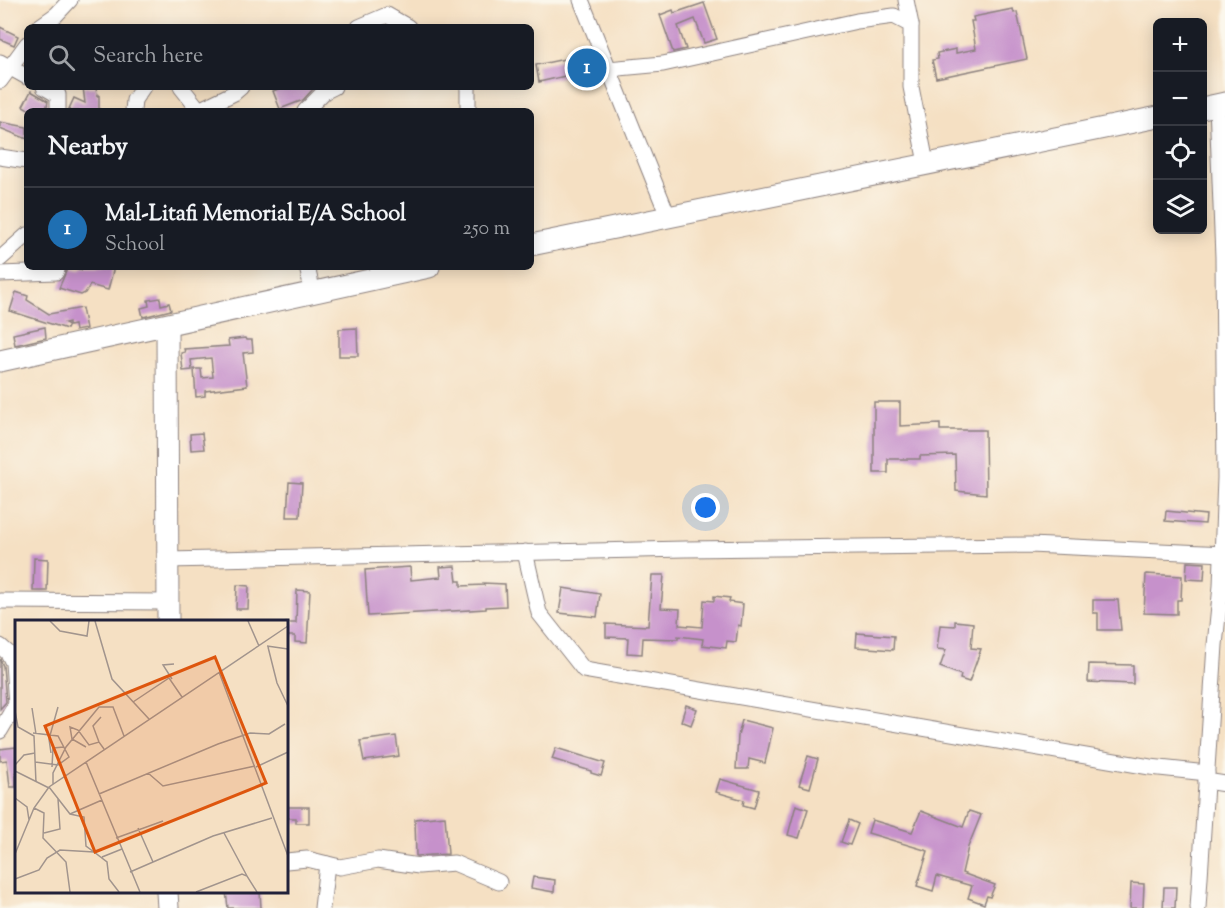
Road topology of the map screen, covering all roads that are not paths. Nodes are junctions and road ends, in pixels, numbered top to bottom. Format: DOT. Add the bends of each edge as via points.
graph roads {
  1 [pos="70,0"];
  2 [pos="581,0"];
  3 [pos="906,0"];
  4 [pos="43,24"];
  5 [pos="366,24"];
  6 [pos="403,24"];
  7 [pos="911,25"];
  8 [pos="24,47"];
  9 [pos="5,65"];
  10 [pos="608,69"];
  11 [pos="24,75"];
  12 [pos="0,81"];
  13 [pos="49,90"];
  14 [pos="141,90"];
  15 [pos="183,90"];
  16 [pos="238,90"];
  17 [pos="328,90"];
  18 [pos="468,90"];
  19 [pos="1215,105"];
  20 [pos="58,108"];
  21 [pos="133,108"];
  22 [pos="197,108"];
  23 [pos="203,108"];
  24 [pos="308,108"];
  25 [pos="468,108"];
  26 [pos="1153,118"];
  27 [pos="0,157"];
  28 [pos="24,161"];
  29 [pos="926,163"];
  30 [pos="668,216"];
  31 [pos="24,238"];
  32 [pos="534,244"];
  33 [pos="0,259"];
  34 [pos="57,270"];
  35 [pos="308,270"];
  36 [pos="416,270"];
  37 [pos="0,274"];
  38 [pos="313,293"];
  39 [pos="167,325"];
  40 [pos="0,361"];
  41 [pos="525,552"];
  42 [pos="1223,553"];
  43 [pos="167,560"];
  44 [pos="0,601"];
  45 [pos="168,612"];
  46 [pos="0,646"];
  47 [pos="15,690"];
  48 [pos="15,706"];
  49 [pos="0,731"];
  50 [pos="1207,777"];
  51 [pos="1225,784"];
  52 [pos="288,861"];
  53 [pos="327,864"];
  54 [pos="499,882"];
  55 [pos="167,893"];
  56 [pos="168,908"];
  57 [pos="322,908"];
  58 [pos="1198,908"];
  1 -- 4 [label="street"];
  2 -- 10 [label="street"];
  3 -- 7 [label="street"];
  5 -- 6 [label="street" via="387,15"];
  7 -- 10 [label="street" via="894,16 875,18 663,64"];
  7 -- 29 [label="street" via="911,87"];
  8 -- 9 [label="street"];
  9 -- 11 [label="street"];
  9 -- 12 [label="street"];
  10 -- 30 [label="street"];
  13 -- 20 [label="street" via="58,95"];
  14 -- 21 [label="street"];
  15 -- 22 [label="street"];
  16 -- 23 [label="street"];
  17 -- 24 [label="street"];
  18 -- 25 [label="street"];
  19 -- 42 [label="street" via="1223,257"];
  26 -- 29 [label="main road"];
  27 -- 28 [label="street"];
  29 -- 30 [label="main road"];
  30 -- 32 [label="main road"];
  31 -- 33 [label="street"];
  34 -- 37 [label="street"];
  35 -- 38 [label="street"];
  36 -- 38 [label="main road"];
  38 -- 39 [label="main road"];
  39 -- 40 [label="main road"];
  39 -- 43 [label="main road"];
  41 -- 42 [label="street" via="1030,545"];
  41 -- 43 [label="street"];
  41 -- 50 [label="street" via="539,613 584,670"];
  42 -- 50 [label="street"];
  43 -- 45 [label="main road"];
  44 -- 45 [label="street"];
  46 -- 47 [label="street" via="13,663"];
  48 -- 49 [label="street"];
  50 -- 51 [label="street"];
  50 -- 58 [label="street"];
  52 -- 53 [label="street" via="306,859"];
  53 -- 54 [label="street" via="340,867 378,860 419,866 454,863"];
  53 -- 57 [label="street"];
  55 -- 56 [label="main road"];
}
